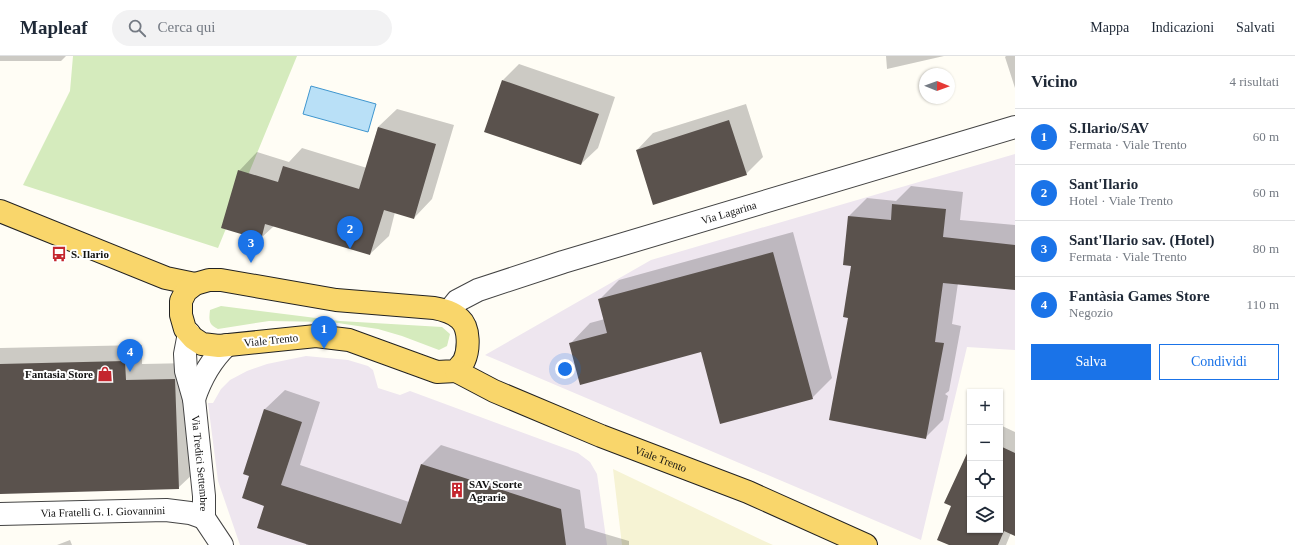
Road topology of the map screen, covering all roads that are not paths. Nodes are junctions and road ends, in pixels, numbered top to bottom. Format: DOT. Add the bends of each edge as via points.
graph roads {
  1 [pos="1015,127"];
  2 [pos="0,211"];
  3 [pos="194,284"];
  4 [pos="449,311"];
  5 [pos="189,333"];
  6 [pos="227,345"];
  7 [pos="456,371"];
  8 [pos="194,399"];
  9 [pos="0,514"];
  10 [pos="204,518"];
  11 [pos="222,545"];
  12 [pos="866,545"];
  1 -- 4 [label="street, Via Lagarina" via="563,262 478,290 457,301"];
  2 -- 3 [label="main road" via="166,278"];
  3 -- 4 [label="main road" via="221,280 336,300"];
  3 -- 5 [label="main road" via="186,291 182,301 181,315 185,329"];
  4 -- 7 [label="main road" via="461,320 467,331 464,361"];
  5 -- 6 [label="main road, Viale Trento" via="202,344"];
  5 -- 8 [label="street, Via Tredici Settembre" via="185,354 186,371"];
  6 -- 7 [label="main road, Viale Trento" via="297,337 332,338 349,340 437,372"];
  6 -- 8 [label="street" via="207,368"];
  7 -- 12 [label="main road, Viale Trento" via="494,391 601,436 748,492"];
  8 -- 10 [label="street, Via Tredici Settembre"];
  9 -- 10 [label="street, Via Fratelli G. I. Giovannini" via="166,510 190,513"];
  10 -- 11 [label="street, Via Tredici Settembre"];
}
